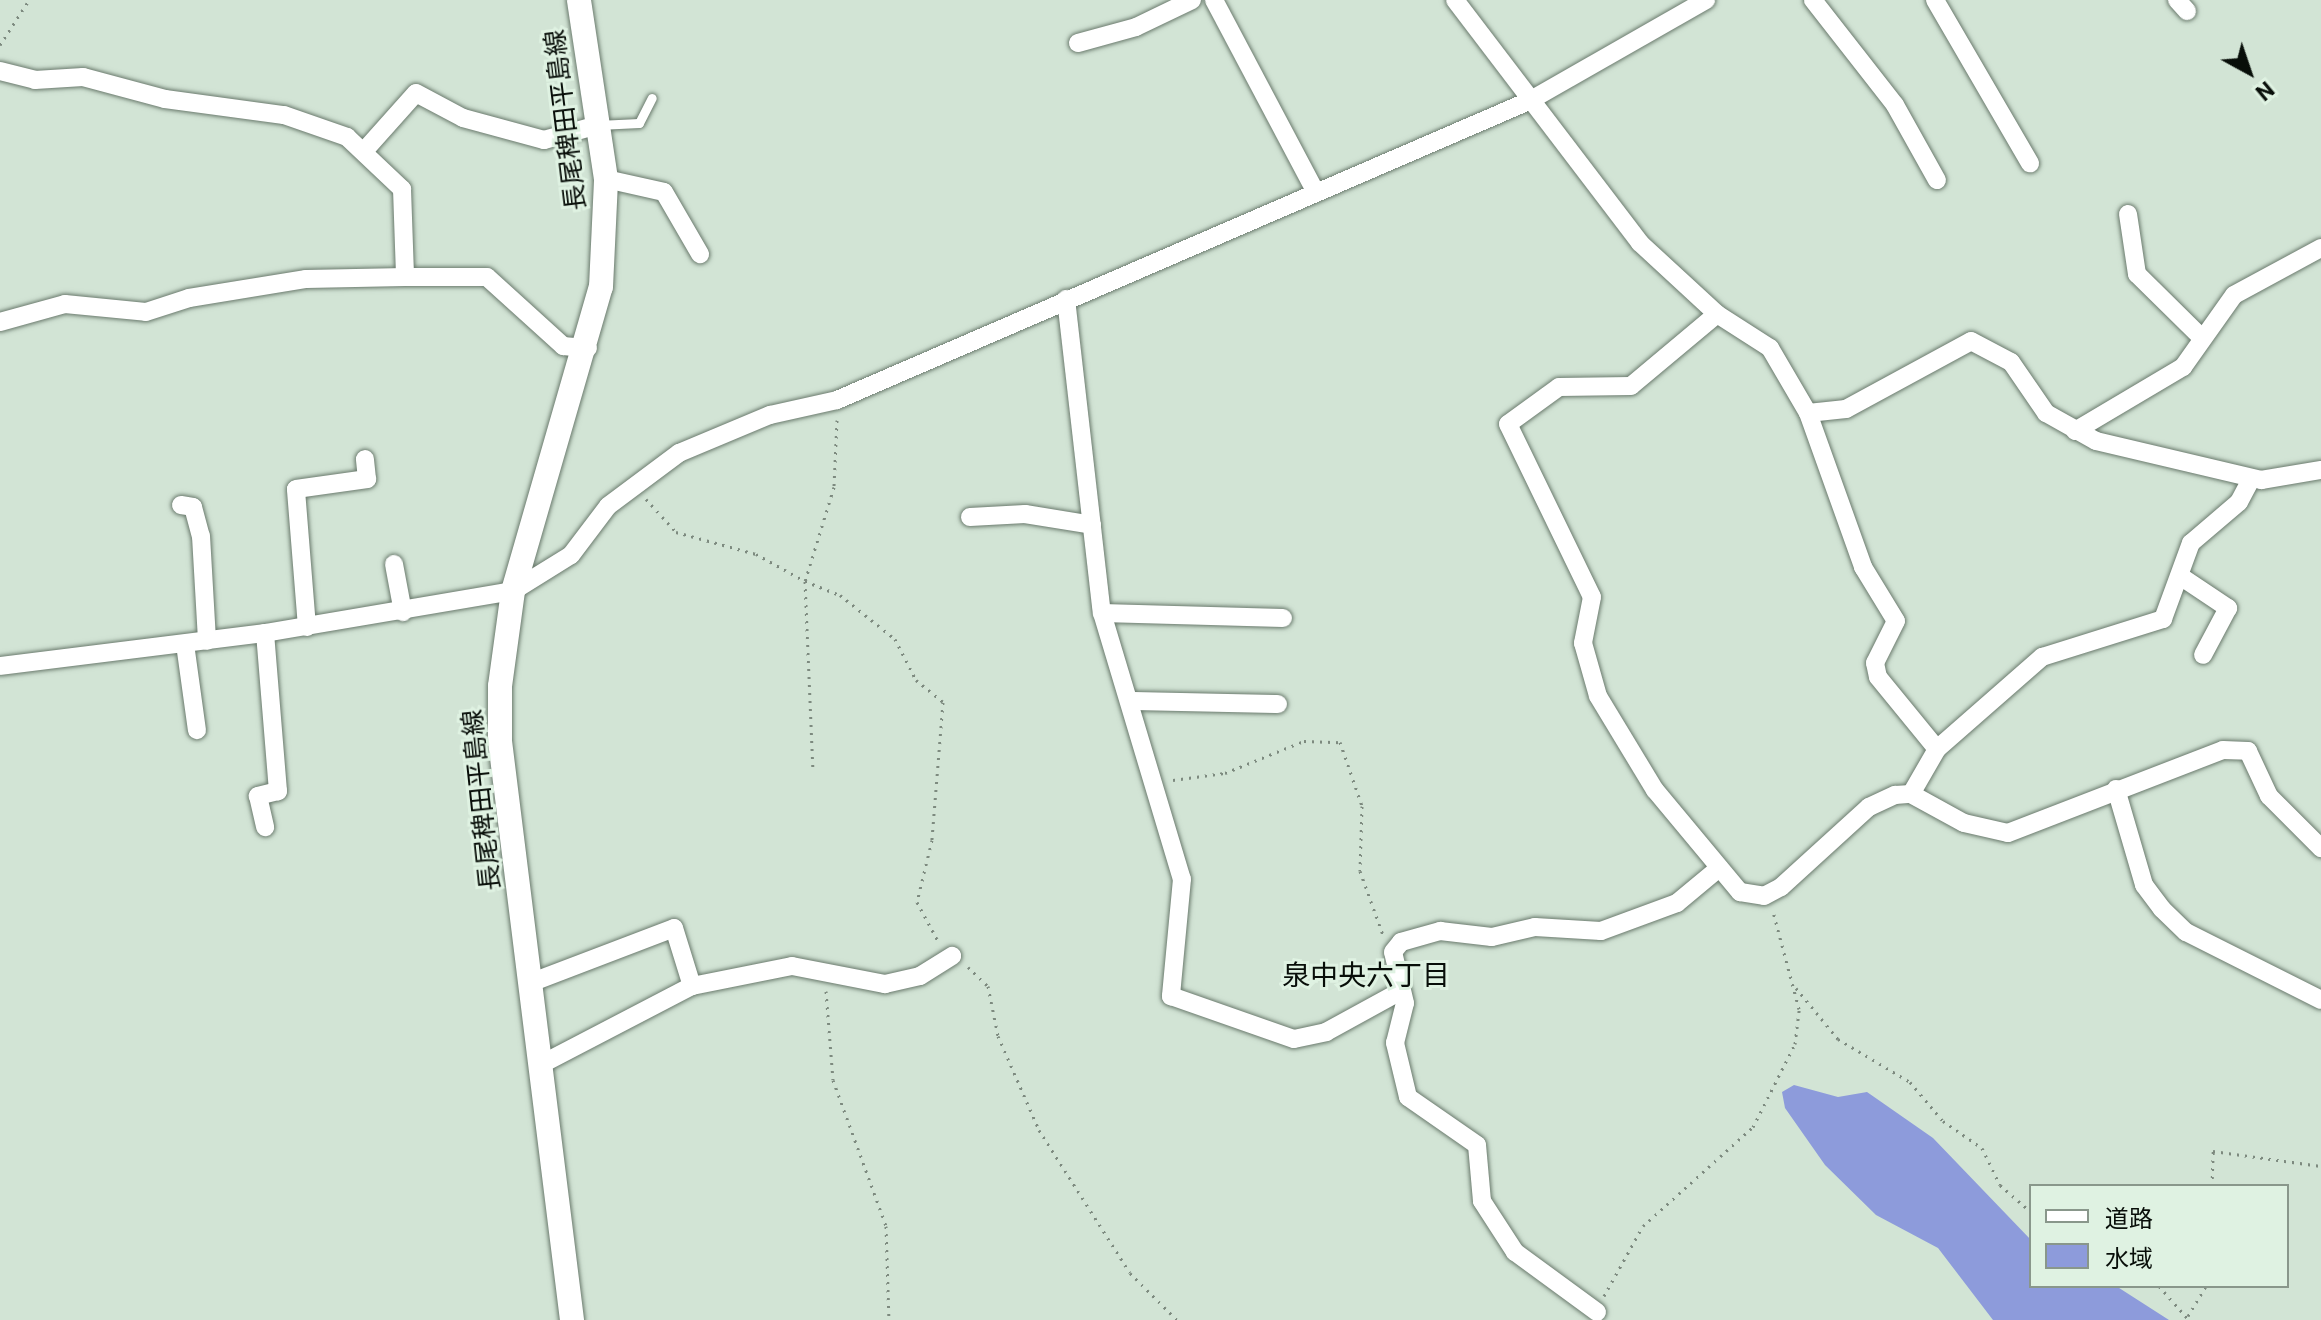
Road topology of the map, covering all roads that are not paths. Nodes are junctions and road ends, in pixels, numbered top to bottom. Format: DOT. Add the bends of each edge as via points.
graph roads {
  1 [pos="579,0"];
  2 [pos="1192,0"];
  3 [pos="1214,0"];
  4 [pos="1455,0"];
  5 [pos="1706,0"];
  6 [pos="1813,0"];
  7 [pos="1935,0"];
  8 [pos="1078,43"];
  9 [pos="1,67"];
  10 [pos="652,98"];
  11 [pos="1529,101"];
  12 [pos="598,125"];
  13 [pos="365,150"];
  14 [pos="2030,163"];
  15 [pos="606,179"];
  16 [pos="1937,180"];
  17 [pos="1316,193"];
  18 [pos="2128,214"];
  19 [pos="2321,248"];
  20 [pos="700,254"];
  21 [pos="405,277"];
  22 [pos="1066,299"];
  23 [pos="1717,314"];
  24 [pos="0,322"];
  25 [pos="2202,338"];
  26 [pos="588,348"];
  27 [pos="1808,413"];
  28 [pos="2075,431"];
  29 [pos="365,459"];
  30 [pos="2321,470"];
  31 [pos="2251,479"];
  32 [pos="181,505"];
  33 [pos="970,517"];
  34 [pos="1092,525"];
  35 [pos="394,564"];
  36 [pos="2180,576"];
  37 [pos="513,591"];
  38 [pos="403,612"];
  39 [pos="1102,613"];
  40 [pos="1283,618"];
  41 [pos="307,627"];
  42 [pos="265,633"];
  43 [pos="207,641"];
  44 [pos="185,644"];
  45 [pos="2203,655"];
  46 [pos="0,666"];
  47 [pos="1131,701"];
  48 [pos="1278,704"];
  49 [pos="197,730"];
  50 [pos="1937,749"];
  51 [pos="2116,789"];
  52 [pos="1911,794"];
  53 [pos="265,827"];
  54 [pos="2321,848"];
  55 [pos="1719,868"];
  56 [pos="952,956"];
  57 [pos="530,983"];
  58 [pos="692,986"];
  59 [pos="1401,991"];
  60 [pos="2321,1000"];
  61 [pos="540,1065"];
  62 [pos="1597,1312"];
  63 [pos="572,1320"];
  1 -- 12 [label="main road, 長尾稗田平島線"];
  2 -- 8 [label="street" via="1136,27"];
  3 -- 17 [label="street"];
  4 -- 11 [label="street"];
  5 -- 11 [label="street"];
  6 -- 16 [label="street" via="1895,105"];
  7 -- 14 [label="street"];
  9 -- 13 [label="street" via="35,80 83,77 165,99 284,115"];
  10 -- 12 [label="lane" via="639,123"];
  11 -- 17 [label="street"];
  11 -- 23 [label="street" via="1640,243"];
  12 -- 13 [label="street" via="544,140 463,118 416,93"];
  12 -- 15 [label="main road, 長尾稗田平島線"];
  13 -- 21 [label="street" via="402,189"];
  15 -- 20 [label="street" via="664,192"];
  15 -- 26 [label="main road, 長尾稗田平島線" via="602,273"];
  17 -- 22 [label="street"];
  18 -- 25 [label="street" via="2137,274"];
  19 -- 25 [label="street" via="2234,295"];
  21 -- 24 [label="street" via="306,279 189,298 146,312 65,304"];
  21 -- 26 [label="street" via="487,277 563,346"];
  22 -- 34 [label="street"];
  22 -- 37 [label="street" via="837,400 770,415 679,453 628,487 571,555"];
  23 -- 27 [label="street" via="1770,348"];
  23 -- 55 [label="street" via="1631,386 1559,387 1508,424 1592,597 1583,643 1598,696 1655,790"];
  25 -- 28 [label="street" via="2170,378"];
  26 -- 37 [label="main road, 長尾稗田平島線"];
  27 -- 28 [label="street" via="1846,409 1971,341 2011,362 2046,413"];
  27 -- 50 [label="street" via="1863,567 1896,621 1875,663 1878,677"];
  28 -- 31 [label="street"];
  29 -- 41 [label="street" via="368,487 296,489"];
  30 -- 31 [label="street"];
  31 -- 36 [label="street" via="2239,502 2191,543"];
  32 -- 43 [label="street" via="193,507 201,536"];
  33 -- 34 [label="street" via="1025,514"];
  34 -- 39 [label="street"];
  35 -- 38 [label="street"];
  36 -- 45 [label="street" via="2228,608"];
  36 -- 50 [label="street" via="2168,613 2156,624 2042,657"];
  37 -- 38 [label="street"];
  37 -- 57 [label="main road, 長尾稗田平島線" via="500,741"];
  38 -- 41 [label="street"];
  39 -- 40 [label="street"];
  39 -- 47 [label="street"];
  41 -- 42 [label="street"];
  42 -- 43 [label="street"];
  42 -- 53 [label="street" via="287,790 258,796"];
  43 -- 44 [label="street"];
  44 -- 46 [label="street"];
  44 -- 49 [label="street"];
  47 -- 48 [label="street"];
  47 -- 59 [label="street" via="1182,879 1170,990 1177,1003 1294,1039 1326,1032"];
  50 -- 52 [label="street"];
  51 -- 52 [label="street" via="2008,833 1964,823"];
  51 -- 54 [label="street" via="2198,756 2242,749 2269,796"];
  51 -- 60 [label="street" via="2144,885 2162,909 2186,932"];
  52 -- 55 [label="street" via="1869,807 1781,887 1764,896 1740,892"];
  55 -- 59 [label="street" via="1677,903 1601,931 1535,927 1492,937 1440,931 1401,942 1393,952"];
  56 -- 58 [label="street" via="920,976 885,984 792,966"];
  57 -- 58 [label="street" via="674,928"];
  57 -- 61 [label="main road, 長尾稗田平島線"];
  58 -- 61 [label="street"];
  59 -- 62 [label="street" via="1404,1016 1395,1043 1408,1097 1477,1145 1482,1201 1515,1252"];
  61 -- 63 [label="main road, 長尾稗田平島線"];
}
